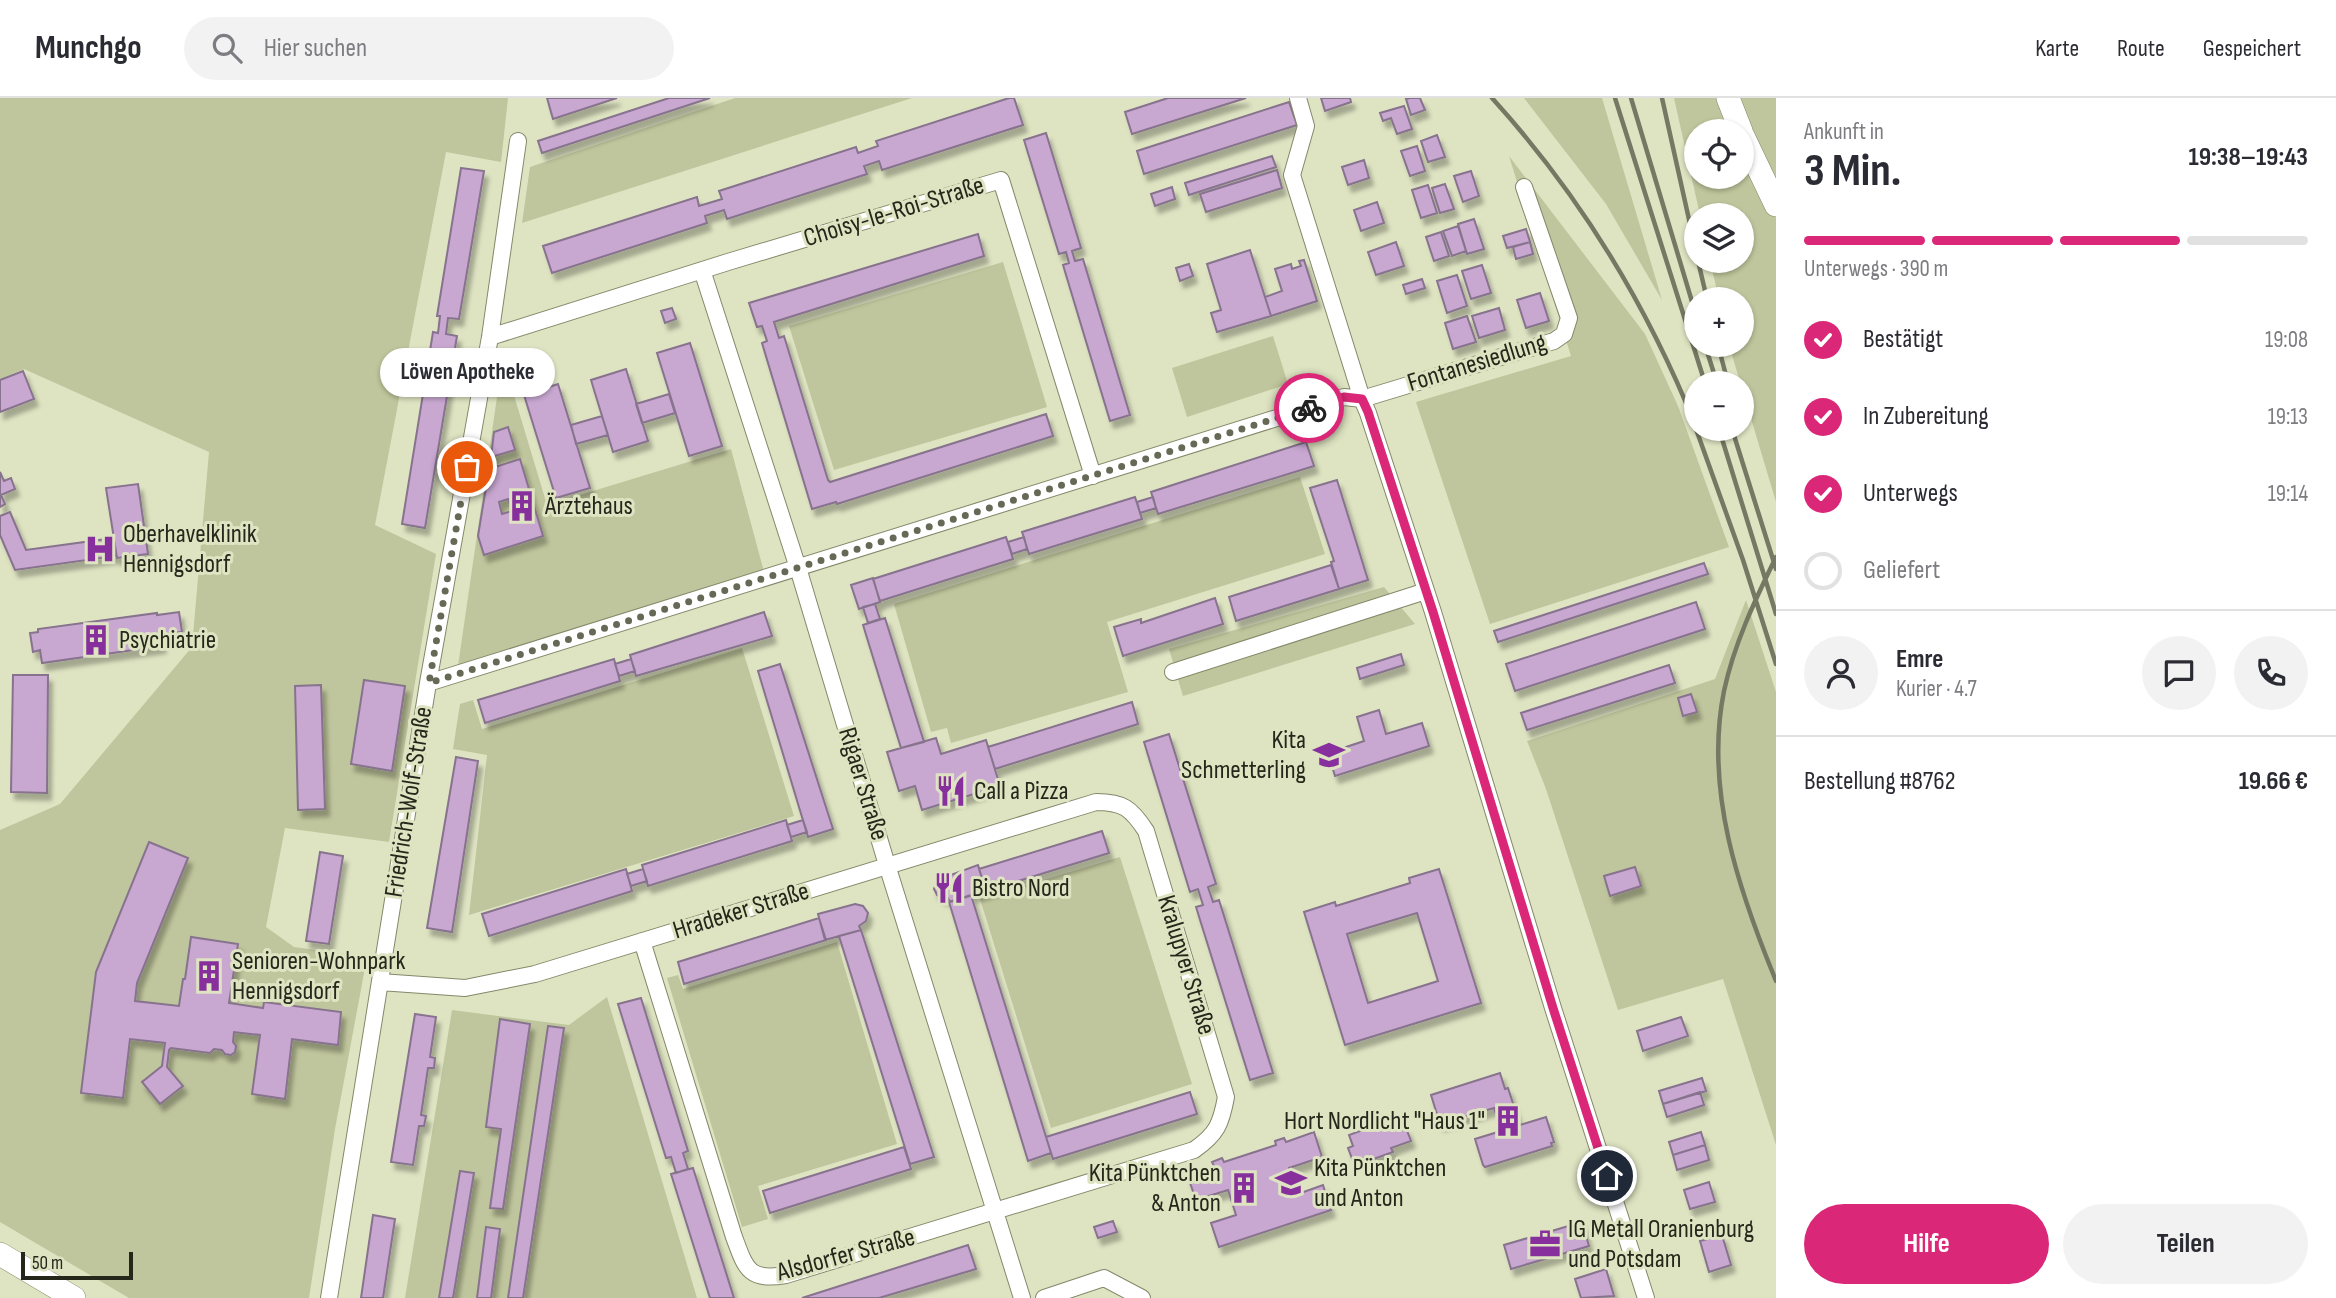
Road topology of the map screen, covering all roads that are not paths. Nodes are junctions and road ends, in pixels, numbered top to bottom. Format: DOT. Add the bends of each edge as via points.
graph roads {
  1 [pos="1298,98"];
  2 [pos="1728,98"];
  3 [pos="1736,119"];
  4 [pos="518,141"];
  5 [pos="1754,159"];
  6 [pos="1524,187"];
  7 [pos="1776,205"];
  8 [pos="702,270"];
  9 [pos="490,337"];
  10 [pos="1362,399"];
  11 [pos="1093,477"];
  12 [pos="798,568"];
  13 [pos="1426,591"];
  14 [pos="1173,672"];
  15 [pos="429,683"];
  16 [pos="1096,802"];
  17 [pos="887,865"];
  18 [pos="642,942"];
  19 [pos="380,982"];
  20 [pos="1194,1150"];
  21 [pos="995,1211"];
  22 [pos="0,1254"];
  23 [pos="74,1298"];
  24 [pos="330,1298"];
  25 [pos="1021,1298"];
  26 [pos="1044,1298"];
  27 [pos="1142,1298"];
  28 [pos="1646,1298"];
  1 -- 10 [label="street" via="1306,126 1292,175"];
  2 -- 3 [label="main road"];
  4 -- 9 [label="street, Friedrich-Wolf-Straße"];
  5 -- 7 [label="main road"];
  6 -- 10 [label="street, Fontanesiedlung" via="1569,318 1564,334 1554,341"];
  8 -- 9 [label="street, Choisy-le-Roi-Straße"];
  8 -- 11 [label="street, Choisy-le-Roi-Straße" via="1001,180"];
  8 -- 12 [label="street, Rigaer Straße"];
  9 -- 15 [label="street, Friedrich-Wolf-Straße"];
  10 -- 11 [label="street" via="1344,397"];
  10 -- 13 [label="street"];
  11 -- 12 [label="street"];
  12 -- 15 [label="street"];
  12 -- 17 [label="street, Rigaer Straße"];
  13 -- 14 [label="street"];
  13 -- 28 [label="street"];
  15 -- 19 [label="street, Friedrich-Wolf-Straße"];
  16 -- 17 [label="street, Hradeker Straße"];
  16 -- 20 [label="street, Kralupyer Straße" via="1117,802 1135,815 1146,831 1226,1097 1222,1121 1211,1138"];
  17 -- 18 [label="street, Hradeker Straße"];
  17 -- 21 [label="street, Rigaer Straße"];
  18 -- 19 [label="street, Hradeker Straße" via="535,974 465,988"];
  18 -- 21 [label="street, Alsdorfer Straße" via="734,1237 752,1274 768,1278 786,1275"];
  19 -- 24 [label="street, Friedrich-Wolf-Straße"];
  20 -- 21 [label="street, Alsdorfer Straße"];
  21 -- 25 [label="street, Rigaer Straße"];
  22 -- 23 [label="main road"];
  26 -- 27 [label="street" via="1104,1278"];
}
